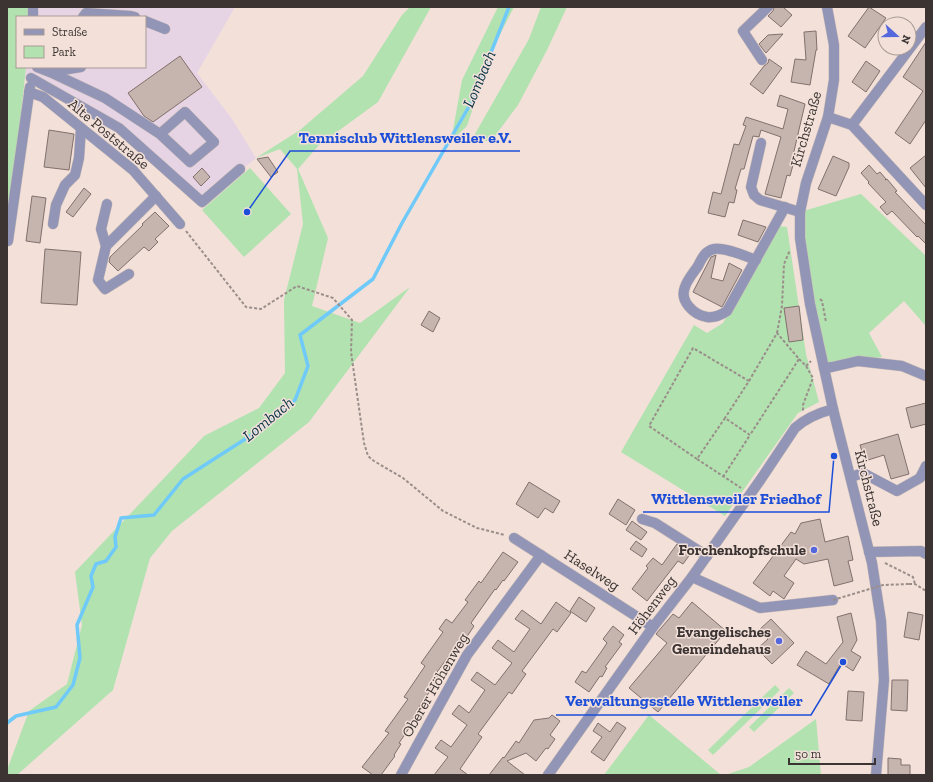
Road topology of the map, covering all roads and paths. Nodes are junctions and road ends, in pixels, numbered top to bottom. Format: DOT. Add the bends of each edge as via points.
graph roads {
  1 [pos="768,7"];
  2 [pos="827,7"];
  3 [pos="133,13"];
  4 [pos="84,16"];
  5 [pos="146,21"];
  6 [pos="926,27"];
  7 [pos="165,29"];
  8 [pos="762,60"];
  9 [pos="32,68"];
  10 [pos="40,68"];
  11 [pos="75,68"];
  12 [pos="50,72"];
  13 [pos="31,78"];
  14 [pos="29,92"];
  15 [pos="828,117"];
  16 [pos="852,126"];
  17 [pos="81,128"];
  18 [pos="160,134"];
  19 [pos="761,143"];
  20 [pos="240,169"];
  21 [pos="156,196"];
  22 [pos="107,204"];
  23 [pos="926,205"];
  24 [pos="785,207"];
  25 [pos="800,212"];
  26 [pos="53,224"];
  27 [pos="180,224"];
  28 [pos="800,238"];
  29 [pos="8,241"];
  30 [pos="106,246"];
  31 [pos="756,260"];
  32 [pos="129,274"];
  33 [pos="822,301"];
  34 [pos="827,327"];
  35 [pos="777,333"];
  36 [pos="798,359"];
  37 [pos="824,368"];
  38 [pos="926,376"];
  39 [pos="749,381"];
  40 [pos="833,409"];
  41 [pos="725,418"];
  42 [pos="802,421"];
  43 [pos="750,435"];
  44 [pos="697,459"];
  45 [pos="926,466"];
  46 [pos="723,477"];
  47 [pos="851,478"];
  48 [pos="744,490"];
  49 [pos="642,519"];
  50 [pos="514,538"];
  51 [pos="870,552"];
  52 [pos="926,554"];
  53 [pos="541,555"];
  54 [pos="707,556"];
  55 [pos="872,563"];
  56 [pos="692,577"];
  57 [pos="915,584"];
  58 [pos="926,591"];
  59 [pos="833,600"];
  60 [pos="653,627"];
  61 [pos="401,775"];
  62 [pos="548,775"];
  63 [pos="876,775"];
  1 -- 8 [label="street" via="743,31"];
  2 -- 15 [label="street, Kirchstraße" via="834,44 834,80"];
  3 -- 4 [label="street"];
  5 -- 7 [label="street"];
  6 -- 16 [label="street"];
  9 -- 13 [label="street"];
  10 -- 12 [label="street"];
  11 -- 12 [label="street"];
  12 -- 18 [label="street" via="104,98"];
  13 -- 14 [label="street"];
  13 -- 20 [label="street" via="119,128 202,202"];
  14 -- 17 [label="street, Alte Poststraße" via="43,97"];
  14 -- 29 [label="street"];
  15 -- 16 [label="street"];
  15 -- 25 [label="street, Kirchstraße" via="806,183"];
  16 -- 23 [label="street"];
  17 -- 21 [label="street, Alte Poststraße" via="133,170"];
  17 -- 26 [label="street" via="75,175 65,185 56,205"];
  18 -- 18 [label="street" via="185,112 214,142 190,162"];
  19 -- 24 [label="street" via="751,187 754,195 760,200"];
  21 -- 27 [label="street, Alte Poststraße"];
  21 -- 30 [label="street"];
  22 -- 30 [label="street" via="100,229"];
  24 -- 25 [label="street"];
  24 -- 31 [label="street"];
  25 -- 28 [label="street, Kirchstraße"];
  27 -- 50 [label="path" via="246,307 261,309 297,286 333,298 352,320 351,352 368,456 403,478 443,511 477,528"];
  28 -- 35 [label="path" via="784,264 782,306"];
  28 -- 37 [label="street, Kirchstraße" via="810,304"];
  30 -- 32 [label="street" via="98,280 105,289"];
  31 -- 31 [label="street" via="728,311 708,317 698,314 689,307 684,298 684,287 706,252 716,249"];
  33 -- 34 [label="path"];
  35 -- 36 [label="path"];
  35 -- 39 [label="path"];
  36 -- 42 [label="path" via="813,378 803,405"];
  36 -- 43 [label="path"];
  37 -- 38 [label="street" via="858,361 902,366"];
  37 -- 40 [label="street, Kirchstraße"];
  39 -- 41 [label="path"];
  39 -- 44 [label="path" via="693,348 649,426"];
  40 -- 42 [label="street, Höhenweg" via="819,412"];
  40 -- 47 [label="street, Kirchstraße"];
  41 -- 43 [label="path"];
  41 -- 44 [label="path"];
  42 -- 54 [label="street, Höhenweg" via="786,439 762,479"];
  43 -- 46 [label="path"];
  44 -- 46 [label="path"];
  45 -- 47 [label="street" via="920,478 897,491 863,473"];
  46 -- 48 [label="path"];
  47 -- 51 [label="street, Kirchstraße"];
  49 -- 54 [label="street" via="655,523"];
  50 -- 53 [label="street, Haselweg"];
  51 -- 52 [label="street" via="920,551"];
  51 -- 55 [label="street, Kirchstraße"];
  53 -- 60 [label="street, Haselweg"];
  53 -- 61 [label="street, Oberer Höhenweg" via="467,655"];
  54 -- 56 [label="street, Höhenweg"];
  55 -- 57 [label="path" via="886,563 913,577"];
  55 -- 63 [label="street, Kirchstraße" via="881,621 884,680"];
  56 -- 59 [label="street" via="760,608"];
  56 -- 60 [label="street, Höhenweg"];
  57 -- 58 [label="path"];
  57 -- 59 [label="path, bridge" via="883,585"];
  60 -- 62 [label="street, Höhenweg"];
}
